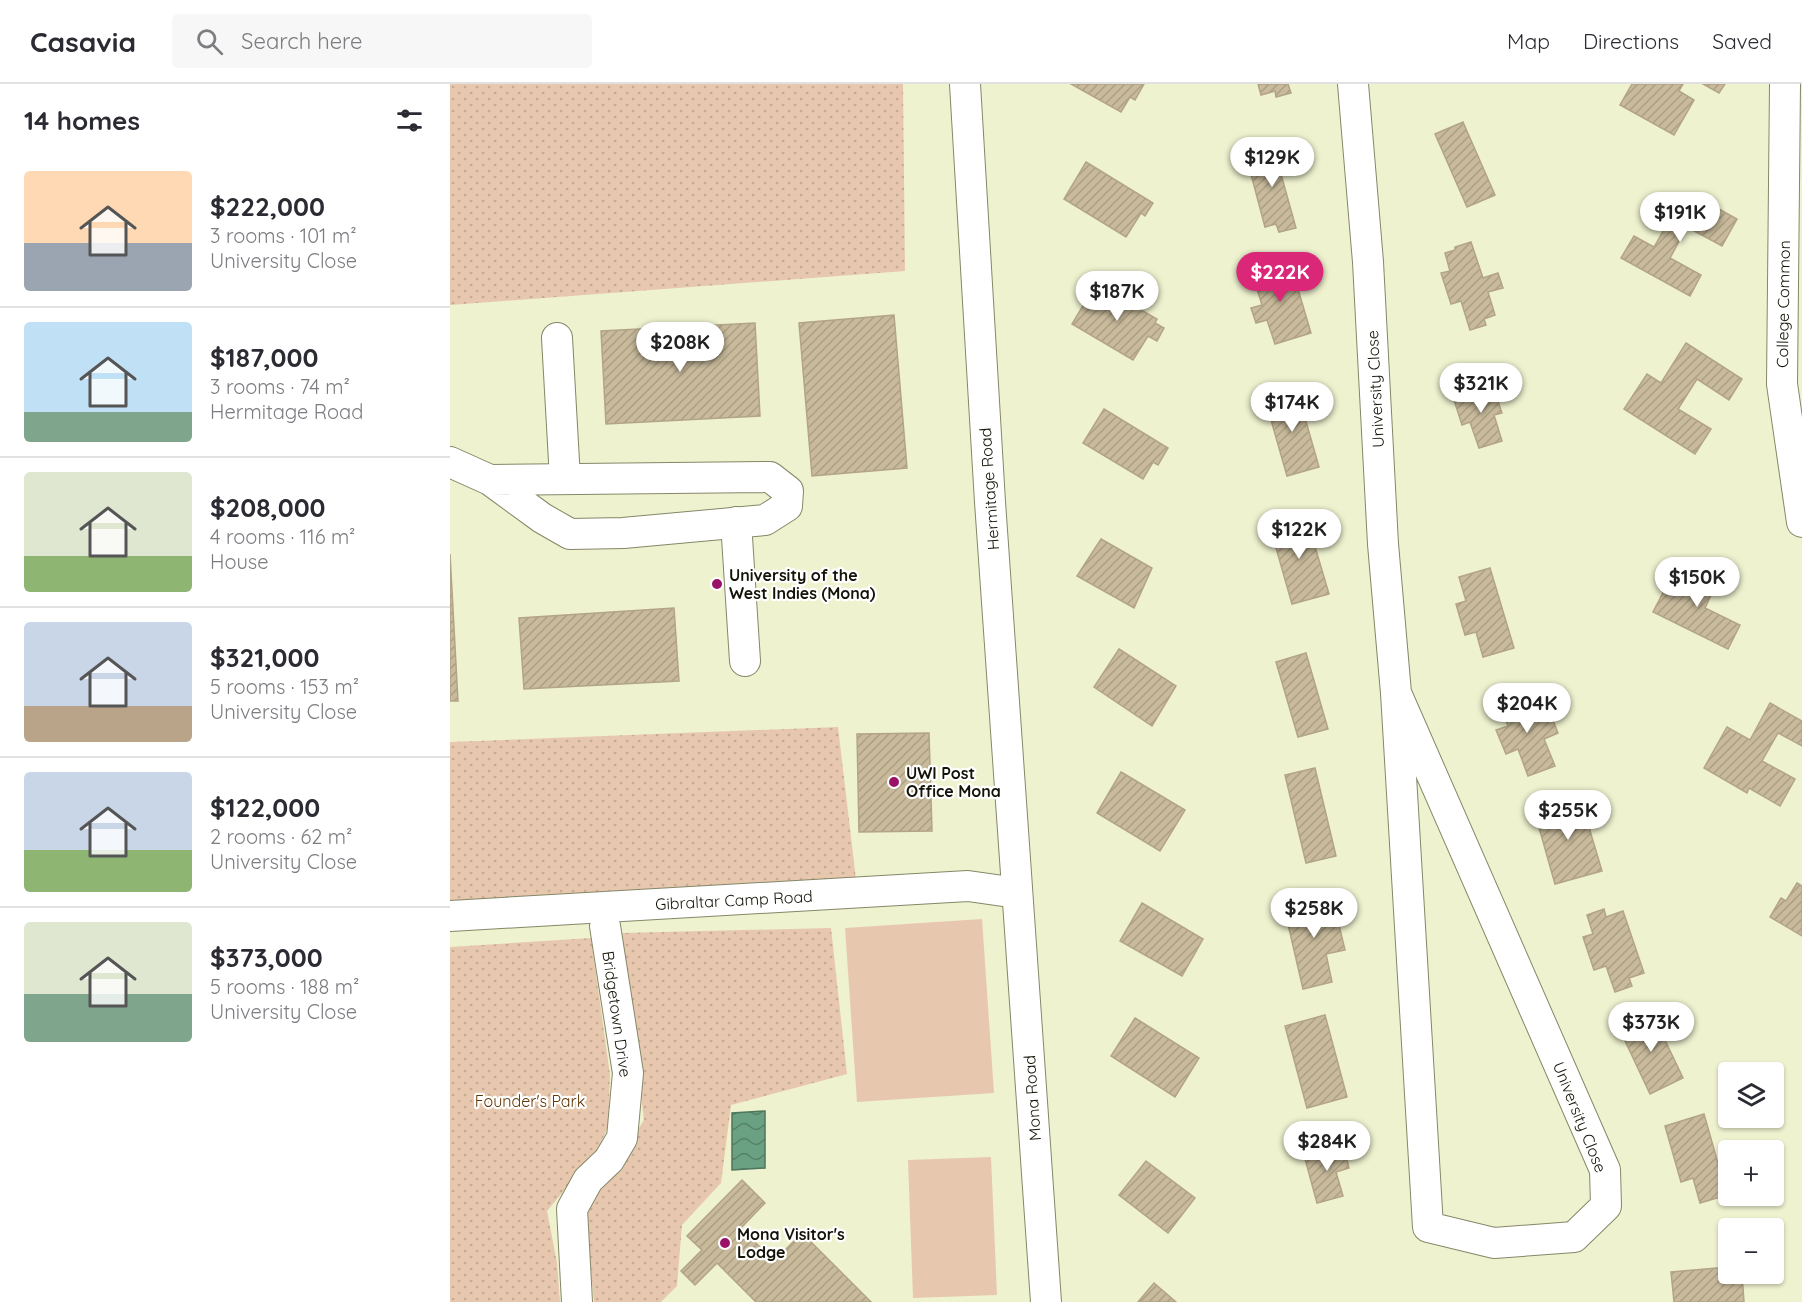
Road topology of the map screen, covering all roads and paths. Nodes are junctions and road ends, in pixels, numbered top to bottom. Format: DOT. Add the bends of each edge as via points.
graph roads {
  1 [pos="965,84"];
  2 [pos="1353,84"];
  3 [pos="1785,84"];
  4 [pos="557,338"];
  5 [pos="450,462"];
  6 [pos="566,479"];
  7 [pos="490,480"];
  8 [pos="736,522"];
  9 [pos="1802,522"];
  10 [pos="745,661"];
  11 [pos="1396,693"];
  12 [pos="1017,893"];
  13 [pos="450,916"];
  14 [pos="605,926"];
  15 [pos="577,1302"];
  16 [pos="1046,1302"];
  1 -- 12 [label="street, Hermitage Road"];
  2 -- 11 [label="street, University Close"];
  3 -- 9 [label="street, College Common" via="1782,384"];
  4 -- 6 [label="street"];
  5 -- 7 [label="street"];
  6 -- 7 [label="street"];
  6 -- 8 [label="street" via="770,477 788,491 787,506 765,520"];
  7 -- 8 [label="street" via="570,534"];
  8 -- 10 [label="street"];
  11 -- 11 [label="street, University Close" via="1428,1227 1494,1243 1574,1237 1606,1206 1605,1170"];
  12 -- 13 [label="street, Gibraltar Camp Road" via="968,886"];
  12 -- 16 [label="street, Mona Road"];
  14 -- 15 [label="street, Bridgetown Drive" via="628,1073 622,1138 609,1160 588,1180 572,1209"];
}
